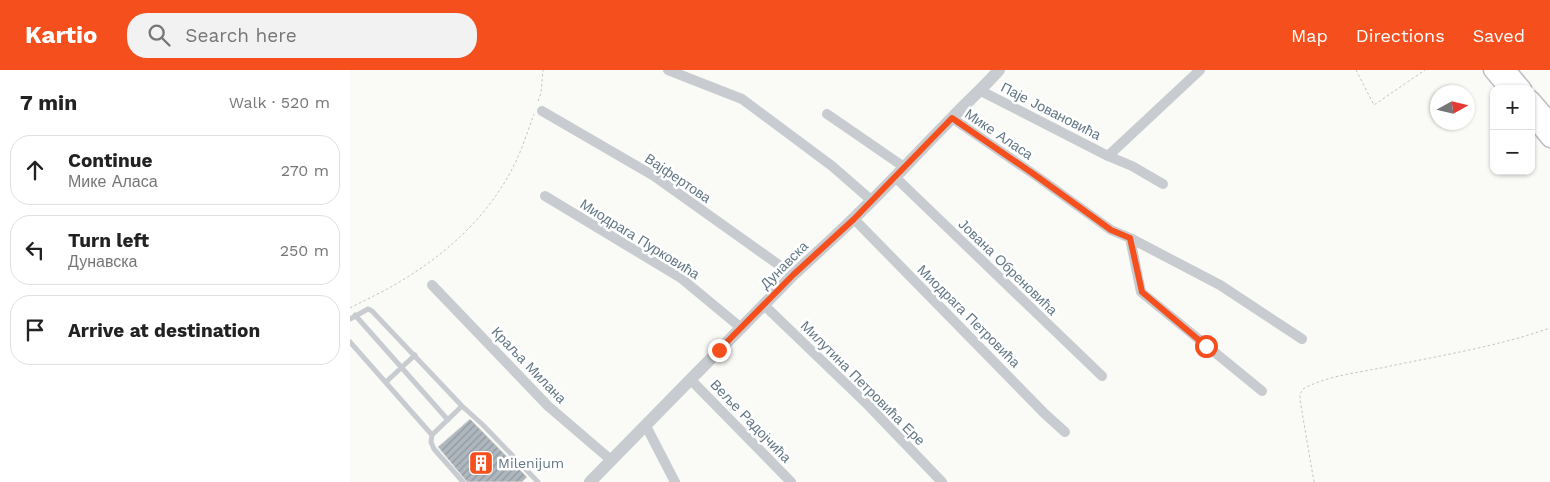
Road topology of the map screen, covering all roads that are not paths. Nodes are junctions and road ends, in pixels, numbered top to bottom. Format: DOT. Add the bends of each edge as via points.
graph roads {
  1 [pos="668,70"];
  2 [pos="999,70"];
  3 [pos="1200,70"];
  4 [pos="1492,70"];
  5 [pos="1507,70"];
  6 [pos="1505,85"];
  7 [pos="1520,85"];
  8 [pos="981,91"];
  9 [pos="1535,104"];
  10 [pos="538,108"];
  11 [pos="827,114"];
  12 [pos="952,118"];
  13 [pos="1535,121"];
  14 [pos="1550,121"];
  15 [pos="1550,139"];
  16 [pos="1108,156"];
  17 [pos="904,167"];
  18 [pos="895,177"];
  19 [pos="1163,184"];
  20 [pos="545,196"];
  21 [pos="871,200"];
  22 [pos="854,219"];
  23 [pos="1130,238"];
  24 [pos="793,275"];
  25 [pos="432,285"];
  26 [pos="764,305"];
  27 [pos="355,315"];
  28 [pos="350,319"];
  29 [pos="740,328"];
  30 [pos="1302,339"];
  31 [pos="350,342"];
  32 [pos="415,355"];
  33 [pos="401,368"];
  34 [pos="1102,376"];
  35 [pos="691,380"];
  36 [pos="386,382"];
  37 [pos="1262,391"];
  38 [pos="462,406"];
  39 [pos="448,420"];
  40 [pos="646,426"];
  41 [pos="1065,432"];
  42 [pos="432,435"];
  43 [pos="611,460"];
  44 [pos="464,482"];
  45 [pos="538,482"];
  46 [pos="590,482"];
  47 [pos="675,482"];
  48 [pos="791,482"];
  49 [pos="942,482"];
  1 -- 21 [label="street" via="742,99 832,166"];
  2 -- 8 [label="street, Дунавска"];
  3 -- 16 [label="street, Паје Јовановића"];
  4 -- 6 [label="highway"];
  5 -- 7 [label="highway"];
  8 -- 12 [label="street, Дунавска"];
  8 -- 16 [label="street, Паје Јовановића"];
  9 -- 14 [label="highway"];
  10 -- 24 [label="street, Вајфертова" via="654,176"];
  11 -- 17 [label="street"];
  12 -- 17 [label="street, Дунавска"];
  12 -- 23 [label="street, Мике Аласа" via="1111,230"];
  13 -- 15 [label="highway"];
  16 -- 19 [label="street, Паје Јовановића"];
  17 -- 18 [label="street, Дунавска"];
  18 -- 21 [label="street, Дунавска"];
  18 -- 34 [label="street, Јована Обреновића"];
  20 -- 29 [label="street, Миодрага Пурковића" via="681,278"];
  21 -- 22 [label="street, Дунавска"];
  22 -- 24 [label="street, Дунавска"];
  22 -- 41 [label="street, Миодрага Петровића"];
  23 -- 30 [label="street, Мике Аласа" via="1220,285"];
  23 -- 37 [label="street" via="1142,292"];
  24 -- 26 [label="street, Дунавска"];
  25 -- 43 [label="street, Краља Милана" via="548,406"];
  26 -- 29 [label="street, Дунавска"];
  26 -- 49 [label="street, Милутина Петровића Ере"];
  27 -- 28 [label="lane"];
  27 -- 32 [label="lane" via="365,309 370,310"];
  27 -- 33 [label="lane"];
  29 -- 35 [label="street, Дунавска"];
  31 -- 36 [label="lane"];
  32 -- 33 [label="lane"];
  32 -- 38 [label="lane"];
  33 -- 36 [label="lane"];
  33 -- 39 [label="lane"];
  35 -- 40 [label="street, Дунавска"];
  35 -- 48 [label="street, Веље Радојчића"];
  36 -- 42 [label="lane"];
  38 -- 39 [label="lane"];
  38 -- 45 [label="lane"];
  39 -- 42 [label="lane"];
  40 -- 43 [label="street, Дунавска"];
  40 -- 47 [label="street"];
  42 -- 44 [label="lane" via="434,449"];
  43 -- 46 [label="street, Дунавска"];
}
